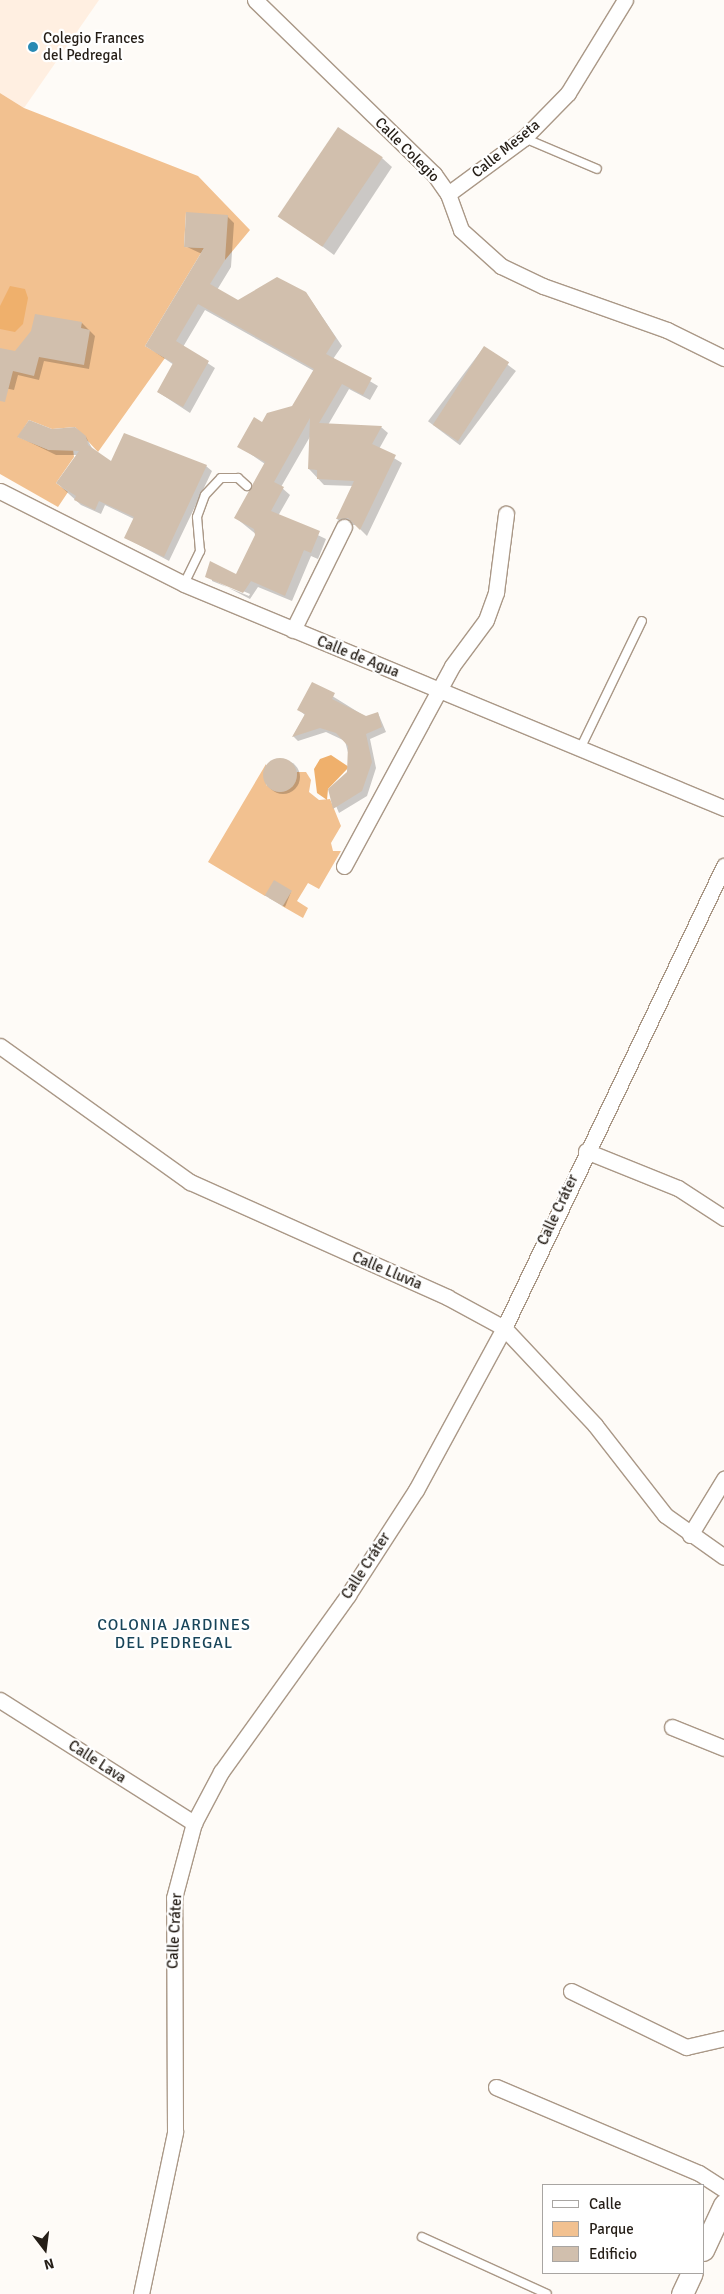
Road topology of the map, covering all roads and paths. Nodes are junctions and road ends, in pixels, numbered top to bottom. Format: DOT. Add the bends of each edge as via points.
graph roads {
  1 [pos="255,0"];
  2 [pos="625,0"];
  3 [pos="524,138"];
  4 [pos="596,169"];
  5 [pos="448,194"];
  6 [pos="724,358"];
  7 [pos="247,486"];
  8 [pos="0,491"];
  9 [pos="506,514"];
  10 [pos="344,527"];
  11 [pos="184,584"];
  12 [pos="642,621"];
  13 [pos="293,630"];
  14 [pos="440,691"];
  15 [pos="580,748"];
  16 [pos="724,808"];
  17 [pos="344,866"];
  18 [pos="724,866"];
  19 [pos="0,1046"];
  20 [pos="586,1151"];
  21 [pos="724,1218"];
  22 [pos="504,1328"];
  23 [pos="724,1479"];
  24 [pos="690,1536"];
  25 [pos="724,1557"];
  26 [pos="0,1700"];
  27 [pos="672,1727"];
  28 [pos="724,1748"];
  29 [pos="194,1823"];
  30 [pos="570,1991"];
  31 [pos="724,2038"];
  32 [pos="496,2087"];
  33 [pos="724,2189"];
  34 [pos="724,2204"];
  35 [pos="422,2237"];
  36 [pos="704,2248"];
  37 [pos="692,2274"];
  38 [pos="141,2294"];
  39 [pos="547,2294"];
  40 [pos="682,2294"];
  1 -- 5 [label="street, Calle Colegio" via="434,174"];
  2 -- 3 [label="street, Calle Meseta" via="568,93"];
  3 -- 4 [label="lane"];
  3 -- 5 [label="street, Calle Meseta"];
  5 -- 6 [label="street, Calle Colegio" via="461,230 501,266 543,286 667,330"];
  7 -- 11 [label="lane" via="238,478 220,478 205,495 197,517 200,551"];
  8 -- 11 [label="street, Calle de Agua"];
  9 -- 14 [label="street" via="492,607"];
  10 -- 13 [label="street"];
  11 -- 13 [label="street, Calle de Agua"];
  12 -- 15 [label="lane"];
  13 -- 14 [label="street, Calle de Agua"];
  14 -- 15 [label="street, Calle de Agua"];
  14 -- 17 [label="street"];
  15 -- 16 [label="street, Calle de Agua"];
  18 -- 20 [label="street, Calle Cráter"];
  19 -- 22 [label="street, Calle Lluvia" via="190,1182 447,1297"];
  20 -- 21 [label="street" via="678,1188"];
  20 -- 22 [label="street, Calle Cráter"];
  22 -- 24 [label="street, Calle Lluvia" via="595,1425 665,1515"];
  22 -- 29 [label="street, Calle Cráter" via="416,1490 348,1595 221,1772"];
  23 -- 24 [label="street"];
  24 -- 25 [label="street, Calle Lluvia"];
  26 -- 29 [label="street, Calle Lava"];
  27 -- 28 [label="street"];
  29 -- 38 [label="street, Calle Cráter" via="174,1898 175,2132"];
  30 -- 31 [label="street" via="686,2047"];
  32 -- 33 [label="street" via="699,2173"];
  34 -- 36 [label="street"];
  35 -- 39 [label="lane"];
  37 -- 40 [label="street"];
}
